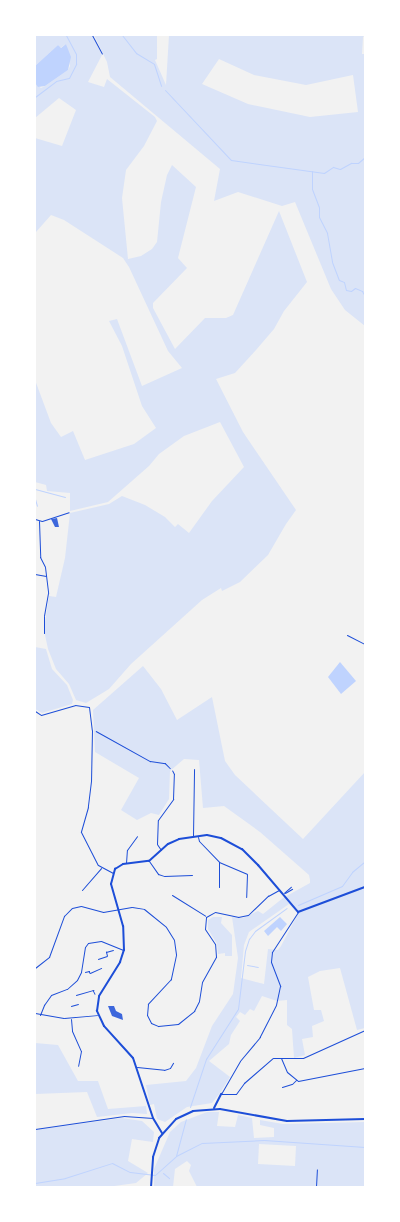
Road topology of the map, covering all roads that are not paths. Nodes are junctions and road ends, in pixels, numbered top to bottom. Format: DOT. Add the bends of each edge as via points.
graph roads {
  1 [pos="92,35"];
  2 [pos="102,54"];
  3 [pos="69,512"];
  4 [pos="35,519"];
  5 [pos="39,521"];
  6 [pos="35,574"];
  7 [pos="46,576"];
  8 [pos="44,633"];
  9 [pos="347,635"];
  10 [pos="365,644"];
  11 [pos="35,711"];
  12 [pos="194,769"];
  13 [pos="172,770"];
  14 [pos="198,835"];
  15 [pos="137,836"];
  16 [pos="193,836"];
  17 [pos="161,850"];
  18 [pos="149,861"];
  19 [pos="219,862"];
  20 [pos="126,864"];
  21 [pos="101,867"];
  22 [pos="112,873"];
  23 [pos="192,876"];
  24 [pos="219,887"];
  25 [pos="291,887"];
  26 [pos="365,887"];
  27 [pos="82,890"];
  28 [pos="280,890"];
  29 [pos="292,890"];
  30 [pos="283,894"];
  31 [pos="172,895"];
  32 [pos="246,897"];
  33 [pos="118,910"];
  34 [pos="298,912"];
  35 [pos="206,917"];
  36 [pos="124,950"];
  37 [pos="35,968"];
  38 [pos="35,1014"];
  39 [pos="40,1014"];
  40 [pos="98,1015"];
  41 [pos="71,1018"];
  42 [pos="365,1030"];
  43 [pos="281,1057"];
  44 [pos="173,1062"];
  45 [pos="78,1066"];
  46 [pos="137,1068"];
  47 [pos="365,1068"];
  48 [pos="296,1080"];
  49 [pos="282,1087"];
  50 [pos="221,1094"];
  51 [pos="214,1108"];
  52 [pos="153,1118"];
  53 [pos="365,1119"];
  54 [pos="35,1129"];
  55 [pos="162,1133"];
  56 [pos="151,1187"];
  1 -- 2 [label="street"];
  3 -- 5 [label="street"];
  4 -- 5 [label="street"];
  5 -- 7 [label="street" via="40,557"];
  6 -- 7 [label="lane"];
  7 -- 8 [label="street" via="48,594"];
  9 -- 10 [label="street"];
  11 -- 21 [label="street" via="38,714 75,704 87,706 92,730 91,790 81,832"];
  12 -- 16 [label="street"];
  13 -- 17 [label="street" via="173,798 158,820"];
  14 -- 16 [label="street"];
  14 -- 19 [label="street" via="199,841"];
  14 -- 28 [label="street" via="221,838 242,849"];
  15 -- 20 [label="street" via="127,850"];
  16 -- 17 [label="street" via="172,842"];
  17 -- 18 [label="street"];
  18 -- 20 [label="street"];
  18 -- 23 [label="street" via="158,874"];
  19 -- 24 [label="street"];
  19 -- 32 [label="street" via="246,874"];
  20 -- 22 [label="street"];
  21 -- 22 [label="street"];
  21 -- 27 [label="street"];
  22 -- 33 [label="street" via="111,884"];
  25 -- 30 [label="lane"];
  26 -- 34 [label="street"];
  28 -- 30 [label="street"];
  28 -- 35 [label="street" via="268,896 248,915 238,917 215,912"];
  29 -- 30 [label="lane"];
  30 -- 34 [label="street"];
  31 -- 35 [label="street"];
  33 -- 35 [label="street" via="132,906 144,908 163,923 174,940 174,971 168,983 148,1004 147,1010 151,1023 161,1027 182,1022 197,1006 202,982 217,952 205,929"];
  33 -- 36 [label="street" via="123,926"];
  33 -- 37 [label="street" via="103,912 82,906 72,908 64,916 49,957"];
  34 -- 50 [label="street" via="272,952 271,962 280,986 276,1005 260,1037 240,1061"];
  36 -- 39 [label="street" via="102,941 88,943 81,972 72,986 51,995"];
  36 -- 40 [label="street" via="98,999"];
  38 -- 39 [label="street"];
  39 -- 41 [label="street"];
  40 -- 41 [label="street"];
  40 -- 46 [label="street" via="127,1050"];
  41 -- 45 [label="street" via="72,1031 81,1051"];
  42 -- 43 [label="street" via="303,1058"];
  43 -- 48 [label="street" via="287,1072"];
  43 -- 50 [label="street" via="268,1060 236,1094"];
  44 -- 46 [label="street" via="164,1070 144,1066"];
  46 -- 52 [label="street"];
  47 -- 48 [label="street"];
  48 -- 49 [label="street"];
  50 -- 51 [label="street"];
  51 -- 53 [label="street" via="287,1121"];
  51 -- 55 [label="street" via="185,1113"];
  52 -- 54 [label="street" via="129,1115"];
  52 -- 55 [label="street"];
  55 -- 56 [label="street" via="155,1151"];
}
